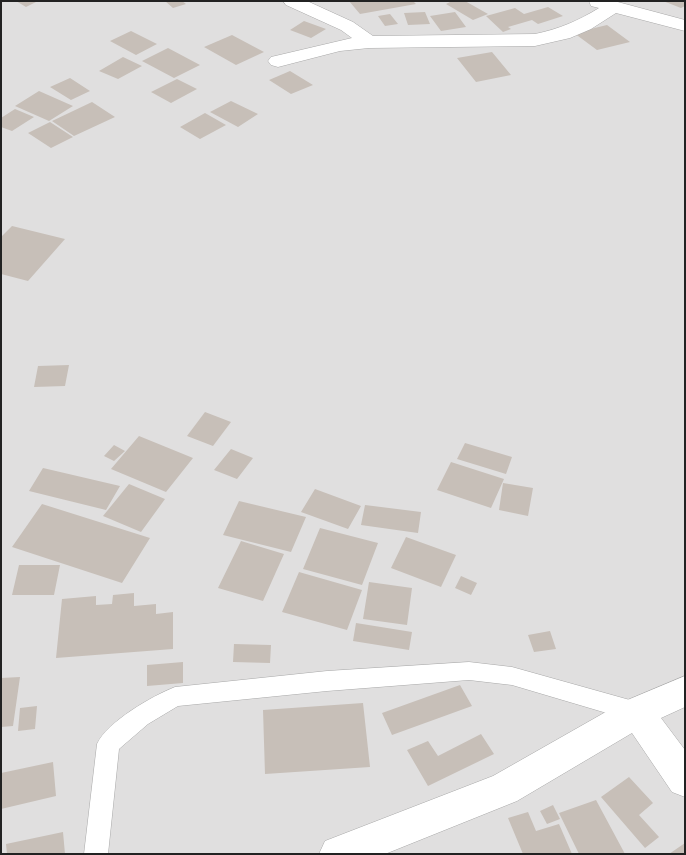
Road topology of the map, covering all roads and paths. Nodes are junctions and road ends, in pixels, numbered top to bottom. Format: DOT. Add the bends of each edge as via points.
graph roads {
  1 [pos="292,1"];
  2 [pos="605,4"];
  3 [pos="685,26"];
  4 [pos="370,42"];
  5 [pos="278,61"];
  6 [pos="685,691"];
  7 [pos="637,712"];
  8 [pos="685,780"];
  9 [pos="96,854"];
  10 [pos="338,854"];
  1 -- 4 [label="street" via="347,26"];
  2 -- 3 [label="street"];
  2 -- 4 [label="street" via="585,25 564,34 535,40"];
  4 -- 5 [label="street" via="340,45"];
  6 -- 7 [label="street"];
  7 -- 8 [label="street"];
  7 -- 9 [label="lane" via="512,676 468,671 327,681 175,697 140,716 108,744"];
  7 -- 10 [label="street" via="504,789"];
}
